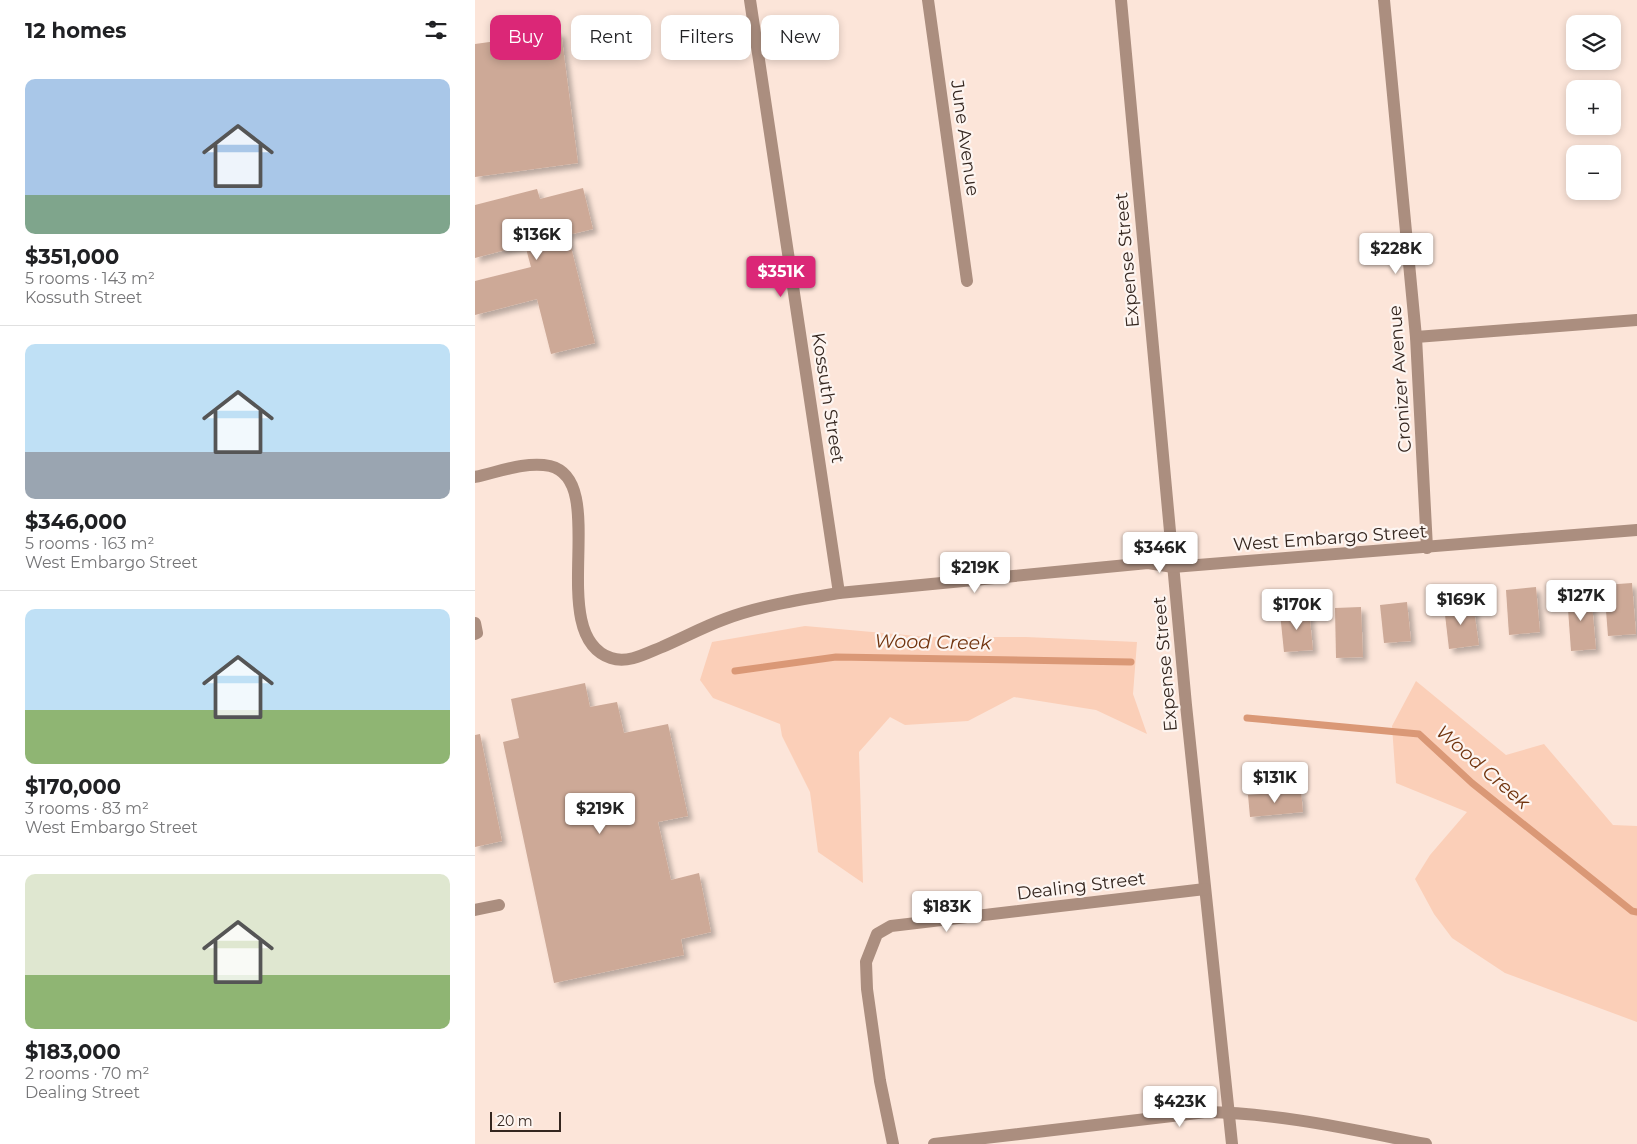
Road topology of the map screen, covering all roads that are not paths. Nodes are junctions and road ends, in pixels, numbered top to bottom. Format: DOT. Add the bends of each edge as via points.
graph roads {
  1 [pos="750,0"];
  2 [pos="928,0"];
  3 [pos="1121,0"];
  4 [pos="1384,0"];
  5 [pos="967,281"];
  6 [pos="1637,320"];
  7 [pos="1416,337"];
  8 [pos="475,477"];
  9 [pos="1637,530"];
  10 [pos="1427,548"];
  11 [pos="1173,567"];
  12 [pos="839,593"];
  13 [pos="475,623"];
  14 [pos="475,634"];
  15 [pos="1205,889"];
  16 [pos="499,905"];
  17 [pos="475,910"];
  18 [pos="1228,1112"];
  19 [pos="893,1144"];
  20 [pos="935,1144"];
  21 [pos="1232,1144"];
  22 [pos="1426,1144"];
  1 -- 12 [label="street, Kossuth Street"];
  2 -- 5 [label="street, June Avenue"];
  3 -- 11 [label="street, Expense Street"];
  4 -- 7 [label="street, Cronizer Avenue"];
  6 -- 7 [label="street"];
  7 -- 10 [label="street, Cronizer Avenue"];
  8 -- 12 [label="street, West Embargo Street" via="525,466 550,466 570,482 577,500 580,619 587,638 611,658 626,660 645,654 725,619 792,601"];
  9 -- 10 [label="street, West Embargo Street"];
  10 -- 11 [label="street, West Embargo Street"];
  11 -- 12 [label="street, West Embargo Street" via="1148,563"];
  11 -- 15 [label="street, Expense Street"];
  13 -- 14 [label="street"];
  15 -- 18 [label="street, Expense Street"];
  15 -- 19 [label="street, Dealing Street" via="891,926 877,934 866,962 867,988"];
  16 -- 17 [label="street"];
  18 -- 20 [label="street"];
  18 -- 21 [label="street, Expense Street"];
  18 -- 22 [label="street" via="1303,1121"];
}
